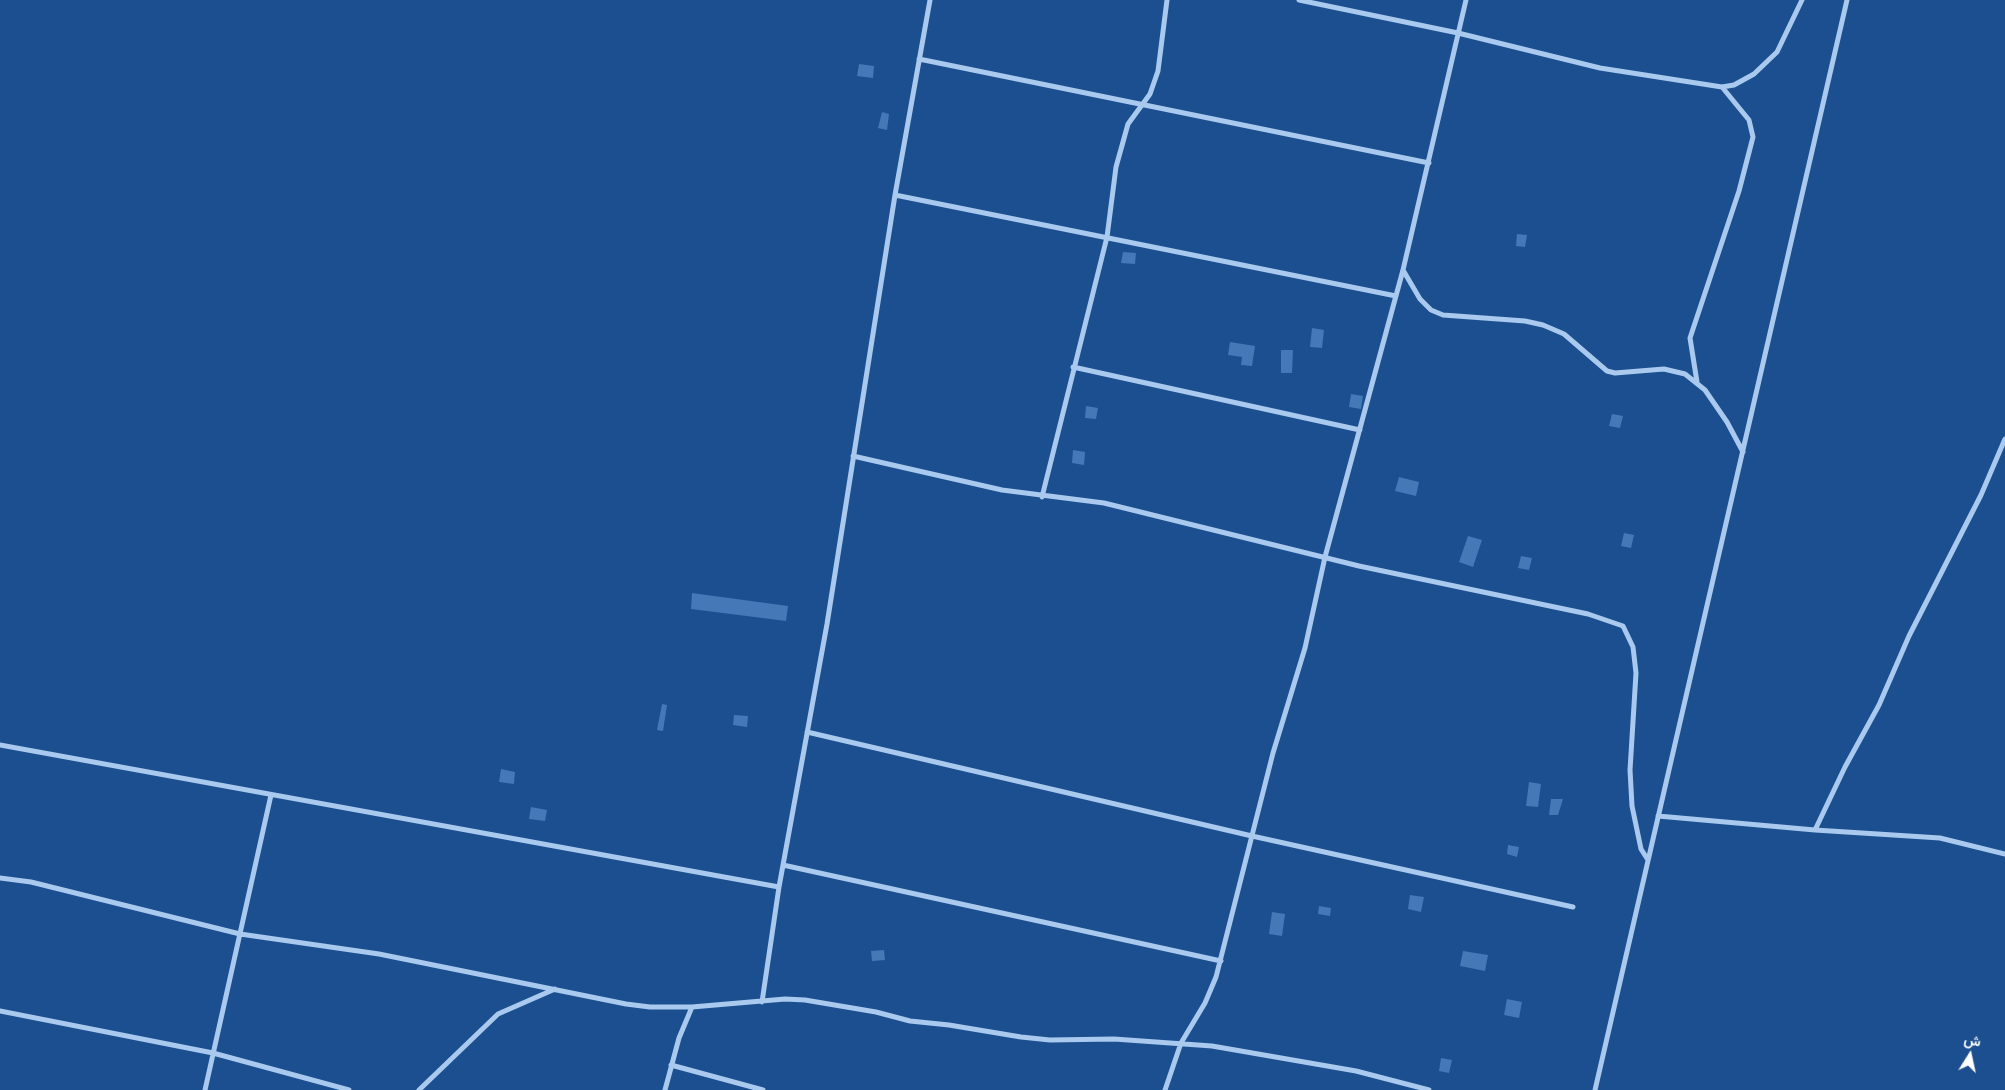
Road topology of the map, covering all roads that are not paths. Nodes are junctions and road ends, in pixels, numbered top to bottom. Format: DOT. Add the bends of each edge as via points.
graph roads {
  1 [pos="930,0"];
  2 [pos="1167,0"];
  3 [pos="1299,0"];
  4 [pos="1466,0"];
  5 [pos="1802,0"];
  6 [pos="1847,0"];
  7 [pos="1458,33"];
  8 [pos="919,59"];
  9 [pos="1722,87"];
  10 [pos="1142,105"];
  11 [pos="1429,163"];
  12 [pos="895,195"];
  13 [pos="1107,237"];
  14 [pos="1402,270"];
  15 [pos="1396,296"];
  16 [pos="1073,367"];
  17 [pos="1697,382"];
  18 [pos="1360,430"];
  19 [pos="2005,438"];
  20 [pos="1743,452"];
  21 [pos="853,456"];
  22 [pos="1042,497"];
  23 [pos="1325,556"];
  24 [pos="807,732"];
  25 [pos="0,745"];
  26 [pos="272,795"];
  27 [pos="1658,816"];
  28 [pos="1815,830"];
  29 [pos="1252,836"];
  30 [pos="2005,854"];
  31 [pos="1648,860"];
  32 [pos="783,865"];
  33 [pos="0,878"];
  34 [pos="779,887"];
  35 [pos="1573,907"];
  36 [pos="240,934"];
  37 [pos="1221,961"];
  38 [pos="555,989"];
  39 [pos="762,1002"];
  40 [pos="692,1007"];
  41 [pos="0,1011"];
  42 [pos="1181,1043"];
  43 [pos="213,1053"];
  44 [pos="670,1065"];
  45 [pos="205,1090"];
  46 [pos="349,1090"];
  47 [pos="419,1090"];
  48 [pos="665,1090"];
  49 [pos="763,1090"];
  50 [pos="1165,1090"];
  51 [pos="1429,1090"];
  52 [pos="1595,1090"];
  1 -- 8 [label="street"];
  2 -- 10 [label="street" via="1158,71 1150,94"];
  3 -- 7 [label="street"];
  4 -- 7 [label="street"];
  5 -- 9 [label="street" via="1777,52 1754,74 1734,85"];
  6 -- 20 [label="street"];
  7 -- 9 [label="street" via="1600,68"];
  7 -- 11 [label="street"];
  8 -- 10 [label="street"];
  8 -- 12 [label="street"];
  9 -- 17 [label="street" via="1749,120 1753,137 1739,191 1690,338"];
  10 -- 11 [label="street"];
  10 -- 13 [label="street" via="1128,124 1116,168"];
  11 -- 14 [label="street"];
  12 -- 13 [label="street"];
  12 -- 21 [label="street"];
  13 -- 15 [label="street"];
  13 -- 16 [label="street"];
  14 -- 15 [label="street"];
  14 -- 17 [label="street" via="1420,299 1443,316 1543,325 1564,334 1608,371 1623,374 1674,370"];
  15 -- 18 [label="street"];
  16 -- 18 [label="street"];
  16 -- 22 [label="street"];
  17 -- 20 [label="street" via="1727,422"];
  18 -- 23 [label="street"];
  19 -- 28 [label="street" via="1981,495"];
  20 -- 27 [label="street"];
  21 -- 22 [label="street"];
  21 -- 24 [label="street"];
  22 -- 23 [label="street" via="1104,503"];
  23 -- 29 [label="street" via="1305,648"];
  23 -- 31 [label="street" via="1413,578 1588,614 1623,626 1635,660 1630,770 1632,806 1640,849"];
  24 -- 29 [label="street"];
  24 -- 32 [label="street"];
  25 -- 26 [label="street"];
  26 -- 34 [label="street"];
  26 -- 36 [label="street"];
  27 -- 28 [label="street"];
  27 -- 31 [label="street"];
  28 -- 30 [label="street" via="1940,838"];
  29 -- 35 [label="street"];
  29 -- 37 [label="street"];
  31 -- 52 [label="street"];
  32 -- 34 [label="street"];
  32 -- 37 [label="street"];
  33 -- 36 [label="street" via="31,882"];
  34 -- 39 [label="street"];
  36 -- 38 [label="street" via="380,954"];
  36 -- 43 [label="street"];
  37 -- 42 [label="street" via="1206,1003"];
  38 -- 40 [label="street" via="650,1007"];
  38 -- 47 [label="street" via="498,1014"];
  39 -- 40 [label="street"];
  39 -- 42 [label="street" via="785,999 828,1003 910,1022 1021,1037"];
  40 -- 44 [label="street"];
  41 -- 43 [label="street"];
  42 -- 50 [label="street"];
  42 -- 51 [label="street" via="1356,1071"];
  43 -- 45 [label="street"];
  43 -- 46 [label="street"];
  44 -- 48 [label="street"];
  44 -- 49 [label="street"];
}
